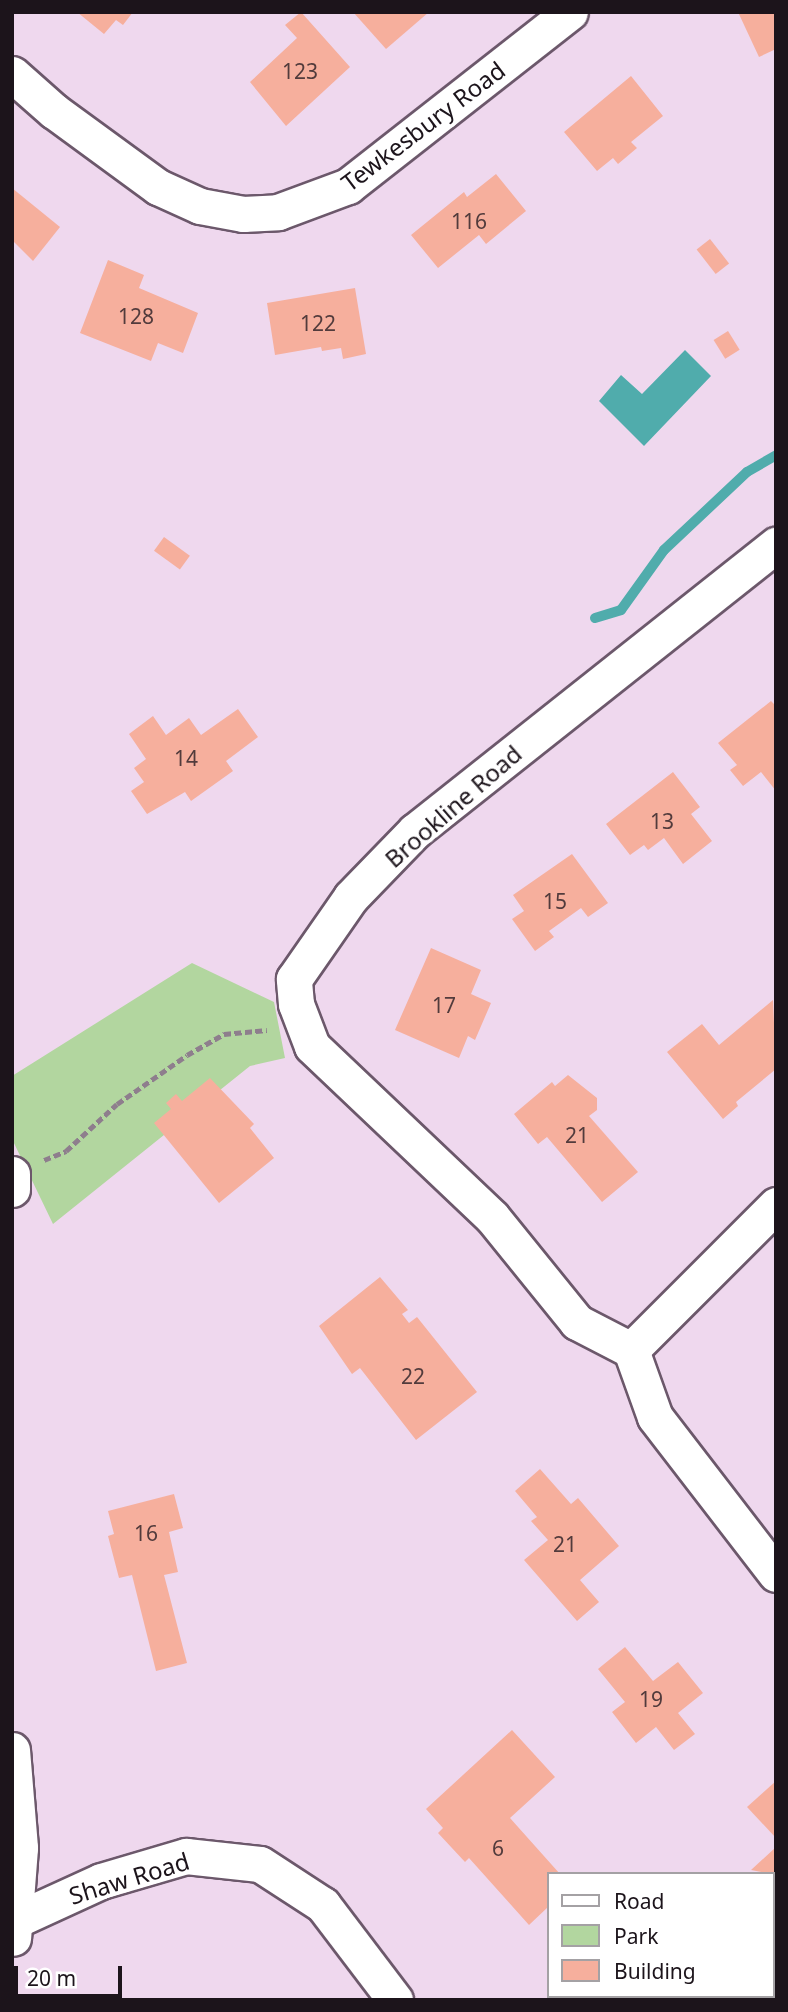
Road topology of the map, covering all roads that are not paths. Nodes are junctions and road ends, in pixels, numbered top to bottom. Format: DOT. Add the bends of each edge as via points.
graph roads {
  1 [pos="570,12"];
  2 [pos="12,74"];
  3 [pos="776,545"];
  4 [pos="25,1168"];
  5 [pos="12,1189"];
  6 [pos="776,1205"];
  7 [pos="631,1350"];
  8 [pos="776,1574"];
  9 [pos="12,1750"];
  10 [pos="15,1930"];
  11 [pos="396,2000"];
  1 -- 2 [label="street, Tewkesbury Road" via="348,186 278,212 243,215 200,206 158,187 54,111"];
  3 -- 7 [label="street, Brookline Road" via="415,831 351,897 294,979 303,1026 312,1046 492,1217 576,1322"];
  4 -- 5 [label="street"];
  6 -- 7 [label="street"];
  7 -- 8 [label="street" via="655,1417"];
  9 -- 10 [label="street" via="20,1848"];
  10 -- 11 [label="street, Shaw Road" via="101,1881 186,1856 260,1864 323,1905"];
}
